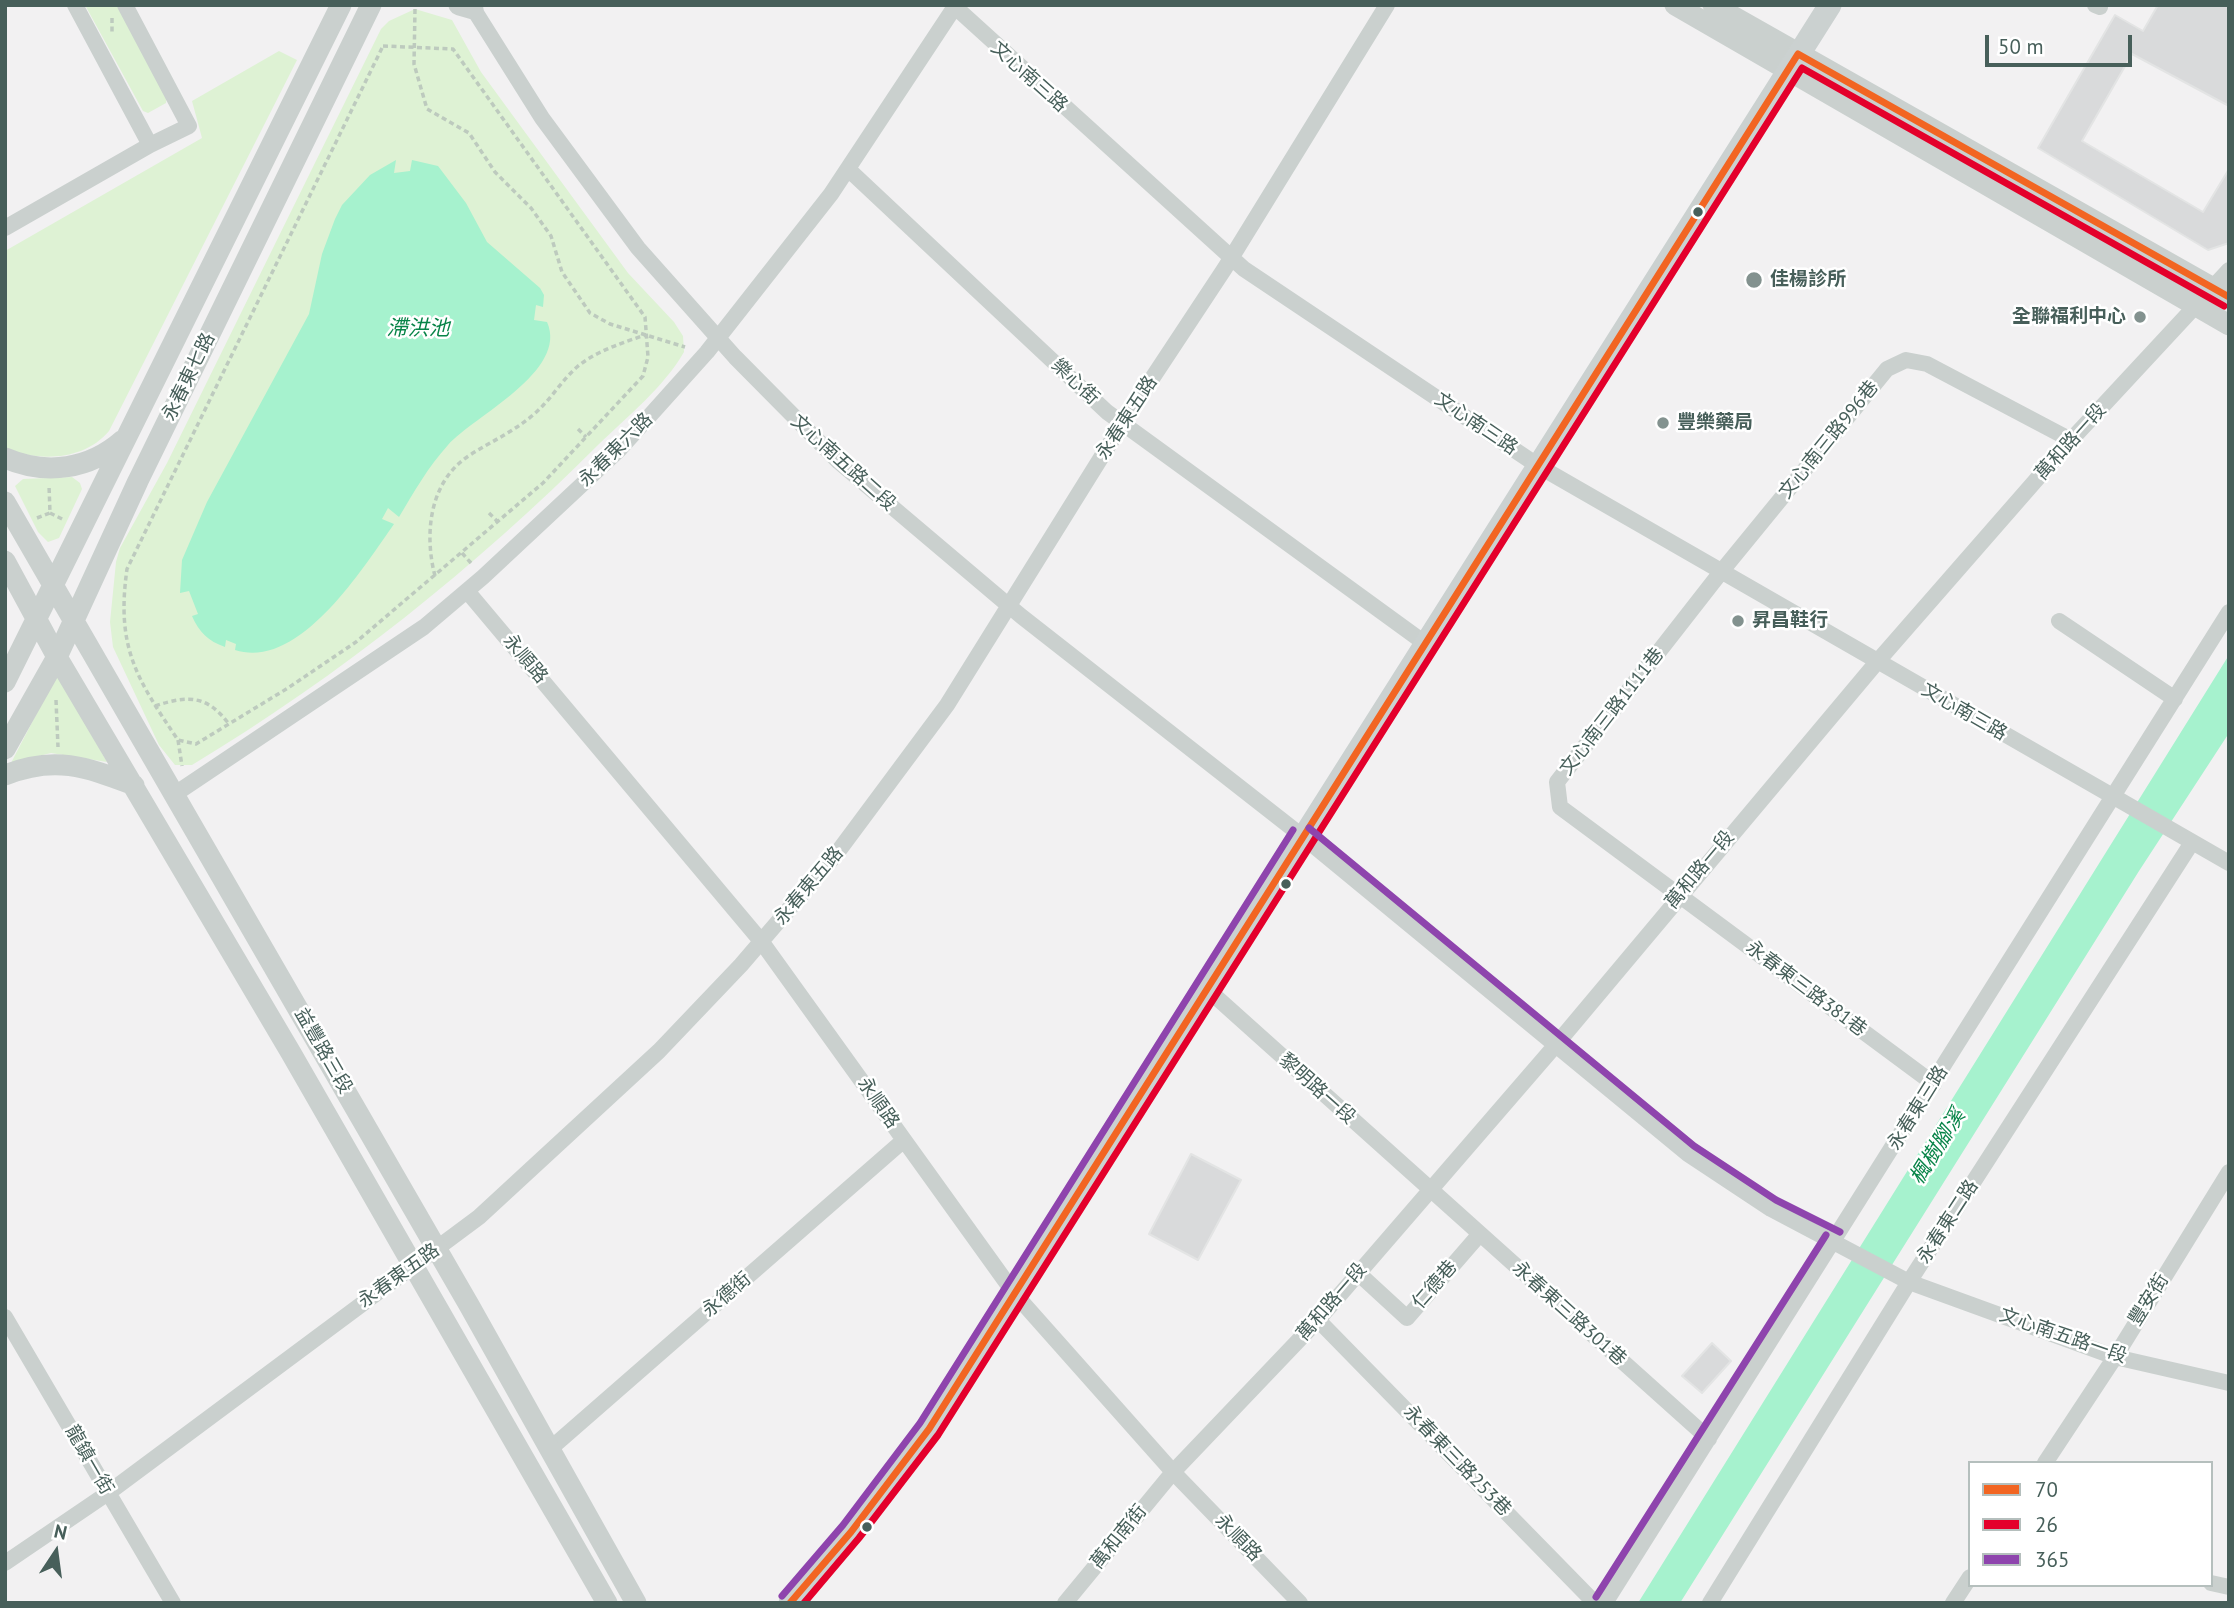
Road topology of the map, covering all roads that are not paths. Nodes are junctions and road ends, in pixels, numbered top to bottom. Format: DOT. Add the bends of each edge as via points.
graph roads {
  1 [pos="75,5"];
  2 [pos="341,5"];
  3 [pos="1387,5"];
  4 [pos="1675,5"];
  5 [pos="1713,5"];
  6 [pos="1829,5"];
  7 [pos="468,6"];
  8 [pos="954,6"];
  9 [pos="374,7"];
  10 [pos="119,9"];
  11 [pos="1794,62"];
  12 [pos="150,145"];
  13 [pos="848,169"];
  14 [pos="5,228"];
  15 [pos="1230,259"];
  16 [pos="2229,270"];
  17 [pos="2220,292"];
  18 [pos="2197,305"];
  19 [pos="2229,325"];
  20 [pos="718,339"];
  21 [pos="1122,424"];
  22 [pos="127,436"];
  23 [pos="2071,440"];
  24 [pos="5,458"];
  25 [pos="1540,467"];
  26 [pos="5,502"];
  27 [pos="5,561"];
  28 [pos="1721,572"];
  29 [pos="54,587"];
  30 [pos="467,591"];
  31 [pos="1009,605"];
  32 [pos="2229,612"];
  33 [pos="38,620"];
  34 [pos="2059,621"];
  35 [pos="73,623"];
  36 [pos="1426,644"];
  37 [pos="57,657"];
  38 [pos="1877,662"];
  39 [pos="5,682"];
  40 [pos="2175,699"];
  41 [pos="5,749"];
  42 [pos="5,775"];
  43 [pos="134,785"];
  44 [pos="175,794"];
  45 [pos="2113,799"];
  46 [pos="1302,836"];
  47 [pos="2191,844"];
  48 [pos="2229,863"];
  49 [pos="1679,895"];
  50 [pos="761,941"];
  51 [pos="1206,988"];
  52 [pos="1555,1046"];
  53 [pos="1934,1084"];
  54 [pos="904,1140"];
  55 [pos="2229,1172"];
  56 [pos="1429,1189"];
  57 [pos="1479,1234"];
  58 [pos="1835,1241"];
  59 [pos="436,1249"];
  60 [pos="412,1266"];
  61 [pos="1358,1273"];
  62 [pos="1905,1280"];
  63 [pos="1014,1293"];
  64 [pos="5,1317"];
  65 [pos="1318,1320"];
  66 [pos="2115,1357"];
  67 [pos="2229,1383"];
  68 [pos="1709,1439"];
  69 [pos="550,1449"];
  70 [pos="2046,1461"];
  71 [pos="1173,1472"];
  72 [pos="108,1493"];
  73 [pos="5,1563"];
  74 [pos="1968,1580"];
  75 [pos="173,1603"];
  76 [pos="607,1603"];
  77 [pos="636,1603"];
  78 [pos="790,1603"];
  79 [pos="1065,1603"];
  80 [pos="1300,1603"];
  81 [pos="1595,1603"];
  82 [pos="1605,1603"];
  83 [pos="1710,1603"];
  84 [pos="1952,1603"];
  1 -- 12 [label="street"];
  2 -- 22 [label="street, 永春東七路"];
  3 -- 15 [label="street, 永春東五路"];
  4 -- 11 [label="street"];
  5 -- 11 [label="street"];
  6 -- 11 [label="main road"];
  7 -- 20 [label="street, 文心南五路二段" via="638,248"];
  8 -- 13 [label="street, 永春東六路"];
  8 -- 15 [label="street, 文心南三路"];
  9 -- 35 [label="street, 永春東七路" via="138,481"];
  10 -- 12 [label="street" via="189,126"];
  11 -- 17 [label="street"];
  11 -- 18 [label="street"];
  11 -- 25 [label="main road"];
  12 -- 14 [label="street"];
  13 -- 20 [label="street, 永春東六路"];
  13 -- 21 [label="street, 樂心街"];
  15 -- 21 [label="street, 永春東五路"];
  15 -- 25 [label="street, 文心南三路"];
  16 -- 17 [label="street, 萬和路一段"];
  17 -- 18 [label="street, 萬和路一段"];
  18 -- 19 [label="street"];
  18 -- 23 [label="street, 萬和路一段"];
  20 -- 30 [label="street, 永春東六路" via="619,450"];
  20 -- 31 [label="street, 文心南五路二段" via="839,462"];
  21 -- 31 [label="street, 永春東五路"];
  21 -- 36 [label="street, 樂心街"];
  22 -- 24 [label="street" via="105,455 66,468 46,469"];
  22 -- 29 [label="street, 永春東七路"];
  23 -- 28 [label="street, 文心南三路996巷" via="1927,364 1906,360 1887,369"];
  23 -- 38 [label="street, 萬和路一段"];
  25 -- 28 [label="street, 文心南三路"];
  25 -- 36 [label="main road"];
  26 -- 29 [label="street, 益豐路三段"];
  27 -- 33 [label="street, 益豐路三段"];
  28 -- 38 [label="street, 文心南三路"];
  28 -- 49 [label="street, 文心南三路1111巷" via="1557,782 1560,807"];
  29 -- 33 [label="street, 永春東七路"];
  29 -- 35 [label="street, 益豐路三段"];
  30 -- 44 [label="street, 永春東六路" via="392,650"];
  30 -- 50 [label="street, 永順路"];
  31 -- 46 [label="street, 文心南五路二段"];
  31 -- 50 [label="street, 永春東五路" via="901,770"];
  32 -- 40 [label="street, 永春東三路"];
  33 -- 37 [label="street, 益豐路三段"];
  33 -- 39 [label="street, 永春東七路"];
  34 -- 40 [label="street"];
  35 -- 37 [label="street, 永春東七路"];
  35 -- 44 [label="street, 益豐路三段"];
  36 -- 46 [label="main road"];
  37 -- 41 [label="street, 永春東七路"];
  37 -- 43 [label="street, 益豐路三段"];
  38 -- 45 [label="street, 文心南三路"];
  38 -- 49 [label="street, 萬和路一段"];
  40 -- 45 [label="street, 永春東三路"];
  42 -- 43 [label="street" via="39,765 77,765"];
  43 -- 60 [label="street, 益豐路三段"];
  44 -- 59 [label="street, 益豐路三段"];
  45 -- 47 [label="street, 文心南三路"];
  45 -- 53 [label="street, 永春東三路"];
  46 -- 51 [label="main road"];
  46 -- 52 [label="street"];
  47 -- 48 [label="street"];
  47 -- 62 [label="street, 永春東二路"];
  49 -- 52 [label="street, 萬和路一段"];
  49 -- 53 [label="street, 永春東三路381巷"];
  50 -- 54 [label="street, 永順路"];
  50 -- 59 [label="street, 永春東五路" via="659,1051 479,1217"];
  51 -- 56 [label="street, 黎明路一段"];
  51 -- 63 [label="main road"];
  52 -- 56 [label="street, 萬和路一段"];
  52 -- 58 [label="street" via="1688,1154 1771,1209"];
  53 -- 58 [label="street, 永春東三路"];
  54 -- 63 [label="street, 永順路"];
  54 -- 69 [label="street, 永德街"];
  55 -- 66 [label="street, 豐安街"];
  56 -- 57 [label="street, 永春東三路301巷"];
  56 -- 61 [label="street, 萬和路一段"];
  57 -- 61 [label="street, 仁德巷" via="1406,1318"];
  57 -- 68 [label="street, 永春東三路301巷"];
  58 -- 62 [label="street, 文心南五路一段"];
  58 -- 68 [label="street, 永春東三路"];
  59 -- 60 [label="street, 永春東五路"];
  59 -- 69 [label="street, 益豐路三段"];
  60 -- 72 [label="street, 永春東五路"];
  60 -- 76 [label="street, 益豐路三段"];
  61 -- 65 [label="street, 萬和路一段"];
  62 -- 66 [label="street, 文心南五路一段"];
  62 -- 83 [label="street, 永春東二路"];
  63 -- 71 [label="street, 永順路"];
  63 -- 78 [label="main road" via="929,1429"];
  64 -- 72 [label="street, 龍鎮一街"];
  65 -- 71 [label="street, 萬和路一段"];
  65 -- 81 [label="street, 永春東三路253巷"];
  66 -- 67 [label="street, 文心南五路一段"];
  66 -- 70 [label="street, 豐安街"];
  68 -- 82 [label="street, 永春東三路"];
  69 -- 77 [label="street, 益豐路三段"];
  71 -- 79 [label="street, 萬和南街"];
  71 -- 80 [label="street, 永順路"];
  72 -- 73 [label="street, 永春東五路"];
  72 -- 75 [label="street, 龍鎮一街"];
  74 -- 84 [label="street"];
}
